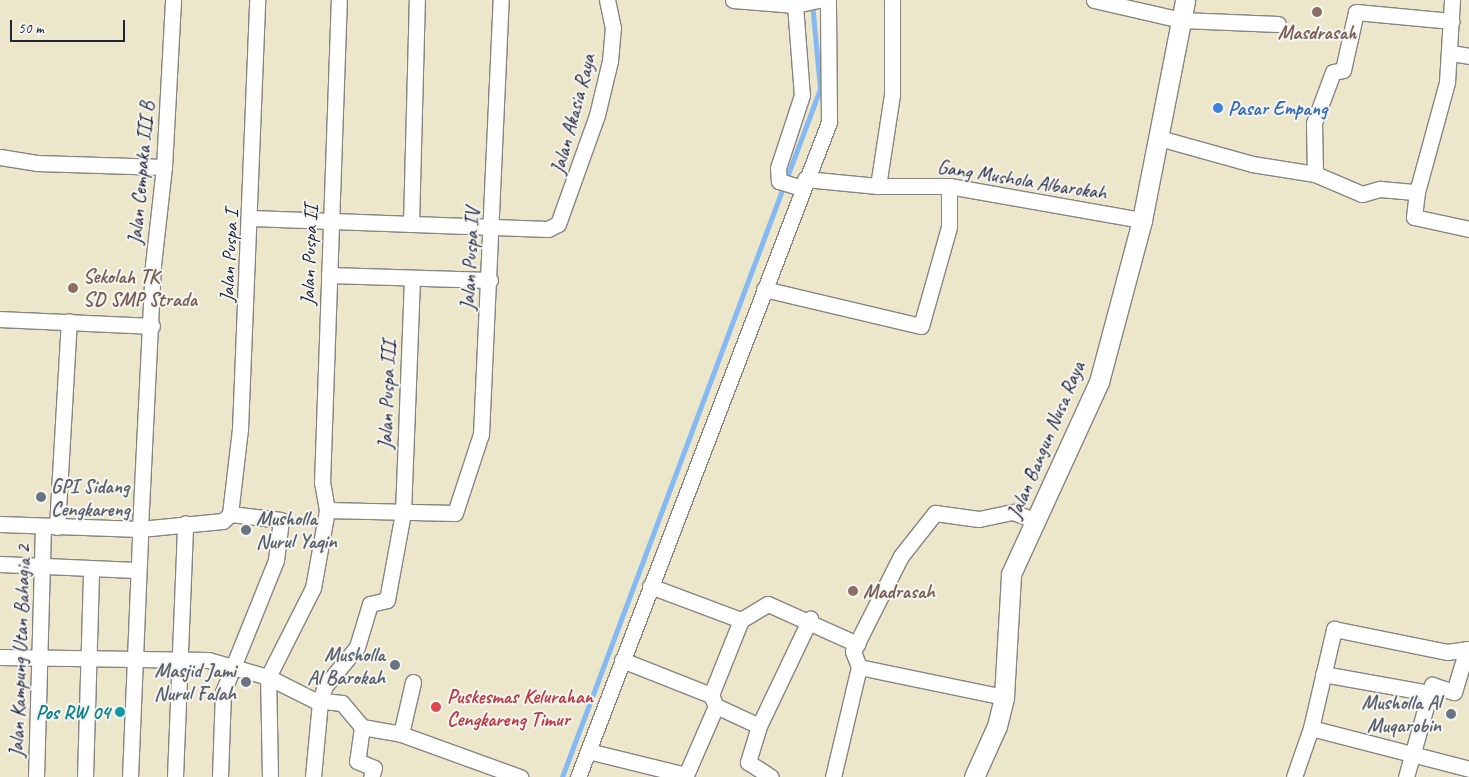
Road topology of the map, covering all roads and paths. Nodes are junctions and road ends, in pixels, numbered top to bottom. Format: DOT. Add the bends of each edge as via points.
graph roads {
  1 [pos="173,0"];
  2 [pos="257,0"];
  3 [pos="339,0"];
  4 [pos="418,0"];
  5 [pos="501,0"];
  6 [pos="607,0"];
  7 [pos="734,0"];
  8 [pos="828,0"];
  9 [pos="892,0"];
  10 [pos="1094,0"];
  11 [pos="1185,0"];
  12 [pos="1452,0"];
  13 [pos="805,3"];
  14 [pos="1356,6"];
  15 [pos="1181,20"];
  16 [pos="1452,21"];
  17 [pos="1278,24"];
  18 [pos="1451,53"];
  19 [pos="1469,56"];
  20 [pos="1159,138"];
  21 [pos="0,157"];
  22 [pos="164,167"];
  23 [pos="1315,174"];
  24 [pos="796,184"];
  25 [pos="878,186"];
  26 [pos="949,186"];
  27 [pos="1417,192"];
  28 [pos="251,218"];
  29 [pos="330,220"];
  30 [pos="1142,220"];
  31 [pos="411,224"];
  32 [pos="492,227"];
  33 [pos="1469,229"];
  34 [pos="329,275"];
  35 [pos="412,278"];
  36 [pos="490,280"];
  37 [pos="764,289"];
  38 [pos="0,319"];
  39 [pos="69,322"];
  40 [pos="152,326"];
  41 [pos="327,510"];
  42 [pos="403,513"];
  43 [pos="230,514"];
  44 [pos="1036,521"];
  45 [pos="185,523"];
  46 [pos="0,524"];
  47 [pos="50,527"];
  48 [pos="140,533"];
  49 [pos="0,564"];
  50 [pos="42,567"];
  51 [pos="92,569"];
  52 [pos="136,570"];
  53 [pos="650,586"];
  54 [pos="810,619"];
  55 [pos="741,620"];
  56 [pos="857,644"];
  57 [pos="1468,649"];
  58 [pos="0,656"];
  59 [pos="40,659"];
  60 [pos="622,660"];
  61 [pos="89,661"];
  62 [pos="132,661"];
  63 [pos="177,661"];
  64 [pos="859,667"];
  65 [pos="232,668"];
  66 [pos="1323,674"];
  67 [pos="268,677"];
  68 [pos="413,682"];
  69 [pos="1430,693"];
  70 [pos="1004,697"];
  71 [pos="320,701"];
  72 [pos="714,701"];
  73 [pos="759,726"];
  74 [pos="362,727"];
  75 [pos="1312,728"];
  76 [pos="401,734"];
  77 [pos="588,751"];
  78 [pos="1412,753"];
  79 [pos="1469,769"];
  80 [pos="36,777"];
  81 [pos="85,777"];
  82 [pos="130,777"];
  83 [pos="175,777"];
  84 [pos="220,777"];
  85 [pos="270,777"];
  86 [pos="313,777"];
  87 [pos="371,777"];
  88 [pos="520,777"];
  89 [pos="578,777"];
  90 [pos="771,777"];
  91 [pos="833,777"];
  92 [pos="974,777"];
  93 [pos="1294,777"];
  94 [pos="1406,777"];
  1 -- 22 [label="street, Jalan Cempaka III B"];
  2 -- 28 [label="street, Jalan Puspa I"];
  3 -- 29 [label="street, Jalan Puspa II"];
  4 -- 31 [label="street"];
  5 -- 32 [label="street, Jalan Puspa IV"];
  6 -- 32 [label="street, Jalan Akasia Raya" via="613,28 596,115 564,215 548,229"];
  7 -- 13 [label="street"];
  8 -- 24 [label="street" via="831,108"];
  9 -- 25 [label="street" via="892,94"];
  10 -- 15 [label="street"];
  11 -- 15 [label="street, Jalan Bangun Nusa Raya"];
  12 -- 16 [label="street"];
  13 -- 24 [label="street" via="802,95 778,168"];
  14 -- 16 [label="street"];
  14 -- 23 [label="street" via="1343,70 1333,72 1314,123"];
  15 -- 17 [label="street"];
  15 -- 20 [label="street, Jalan Bangun Nusa Raya"];
  16 -- 18 [label="street"];
  18 -- 19 [label="street"];
  18 -- 27 [label="street"];
  20 -- 23 [label="street" via="1252,164"];
  20 -- 30 [label="street, Jalan Bangun Nusa Raya"];
  21 -- 22 [label="street" via="37,163"];
  22 -- 40 [label="street, Jalan Cempaka III B" via="156,218"];
  23 -- 27 [label="street" via="1362,194 1380,189"];
  24 -- 25 [label="street, Gang Mushola Albarokah"];
  24 -- 37 [label="street"];
  25 -- 26 [label="street, Gang Mushola Albarokah"];
  26 -- 30 [label="street, Gang Mushola Albarokah"];
  26 -- 37 [label="street" via="949,227 921,326"];
  27 -- 33 [label="street" via="1414,218"];
  28 -- 29 [label="street"];
  28 -- 43 [label="street, Jalan Puspa I" via="240,429"];
  29 -- 31 [label="street"];
  29 -- 34 [label="street, Jalan Puspa II"];
  30 -- 44 [label="street, Jalan Bangun Nusa Raya" via="1099,382"];
  31 -- 32 [label="street"];
  32 -- 36 [label="street, Jalan Puspa IV"];
  34 -- 35 [label="street"];
  34 -- 41 [label="street, Jalan Puspa II" via="322,483"];
  35 -- 36 [label="street"];
  35 -- 42 [label="street, Jalan Puspa III"];
  36 -- 42 [label="street, Jalan Puspa IV" via="480,434 453,516"];
  37 -- 53 [label="street"];
  38 -- 39 [label="street"];
  39 -- 40 [label="street"];
  39 -- 47 [label="street, Jalan Kampung Utan Bahagia 2"];
  40 -- 48 [label="street, Jalan Cempaka III B"];
  41 -- 42 [label="street"];
  41 -- 67 [label="street" via="312,588"];
  42 -- 71 [label="street, Jalan Puspa III" via="386,600 370,604 357,647 325,686"];
  43 -- 45 [label="street" via="222,521"];
  43 -- 65 [label="street" via="281,520 276,560"];
  44 -- 56 [label="street" via="1013,512 979,519 935,513 901,556"];
  44 -- 70 [label="street, Jalan Bangun Nusa Raya" via="1012,574"];
  45 -- 48 [label="street"];
  45 -- 63 [label="street"];
  46 -- 47 [label="street"];
  47 -- 48 [label="street"];
  47 -- 50 [label="street, Jalan Kampung Utan Bahagia 2"];
  48 -- 52 [label="street, Jalan Cempaka III B"];
  49 -- 50 [label="street"];
  50 -- 51 [label="street"];
  50 -- 59 [label="street, Jalan Kampung Utan Bahagia 2"];
  51 -- 52 [label="street"];
  51 -- 61 [label="street"];
  52 -- 62 [label="street, Jalan Cempaka III B"];
  53 -- 55 [label="street"];
  53 -- 60 [label="street"];
  54 -- 55 [label="street" via="768,604"];
  54 -- 56 [label="street"];
  54 -- 73 [label="street"];
  55 -- 72 [label="street"];
  56 -- 64 [label="street" via="853,651"];
  57 -- 66 [label="street" via="1447,652 1334,629"];
  57 -- 69 [label="street" via="1454,692 1432,686"];
  58 -- 59 [label="street"];
  59 -- 61 [label="street"];
  59 -- 80 [label="street, Jalan Kampung Utan Bahagia 2"];
  60 -- 72 [label="street"];
  60 -- 77 [label="street"];
  61 -- 62 [label="street"];
  61 -- 81 [label="street"];
  62 -- 63 [label="street"];
  62 -- 82 [label="street, Jalan Cempaka III B"];
  63 -- 65 [label="street" via="208,660"];
  63 -- 83 [label="street"];
  64 -- 70 [label="street"];
  64 -- 91 [label="street"];
  65 -- 67 [label="street"];
  65 -- 84 [label="street" via="223,692"];
  66 -- 69 [label="street"];
  66 -- 75 [label="street"];
  67 -- 71 [label="street"];
  67 -- 85 [label="street"];
  68 -- 76 [label="street"];
  69 -- 78 [label="street"];
  70 -- 92 [label="street, Jalan Bangun Nusa Raya" via="997,726"];
  71 -- 74 [label="street" via="342,704"];
  71 -- 86 [label="street"];
  72 -- 73 [label="street"];
  72 -- 77 [label="street" via="686,775"];
  73 -- 90 [label="street" via="748,762"];
  74 -- 76 [label="street"];
  74 -- 87 [label="street" via="357,761 374,768"];
  75 -- 78 [label="street"];
  75 -- 93 [label="street"];
  76 -- 88 [label="street"];
  77 -- 89 [label="street"];
  78 -- 79 [label="street"];
  78 -- 94 [label="street"];
}
